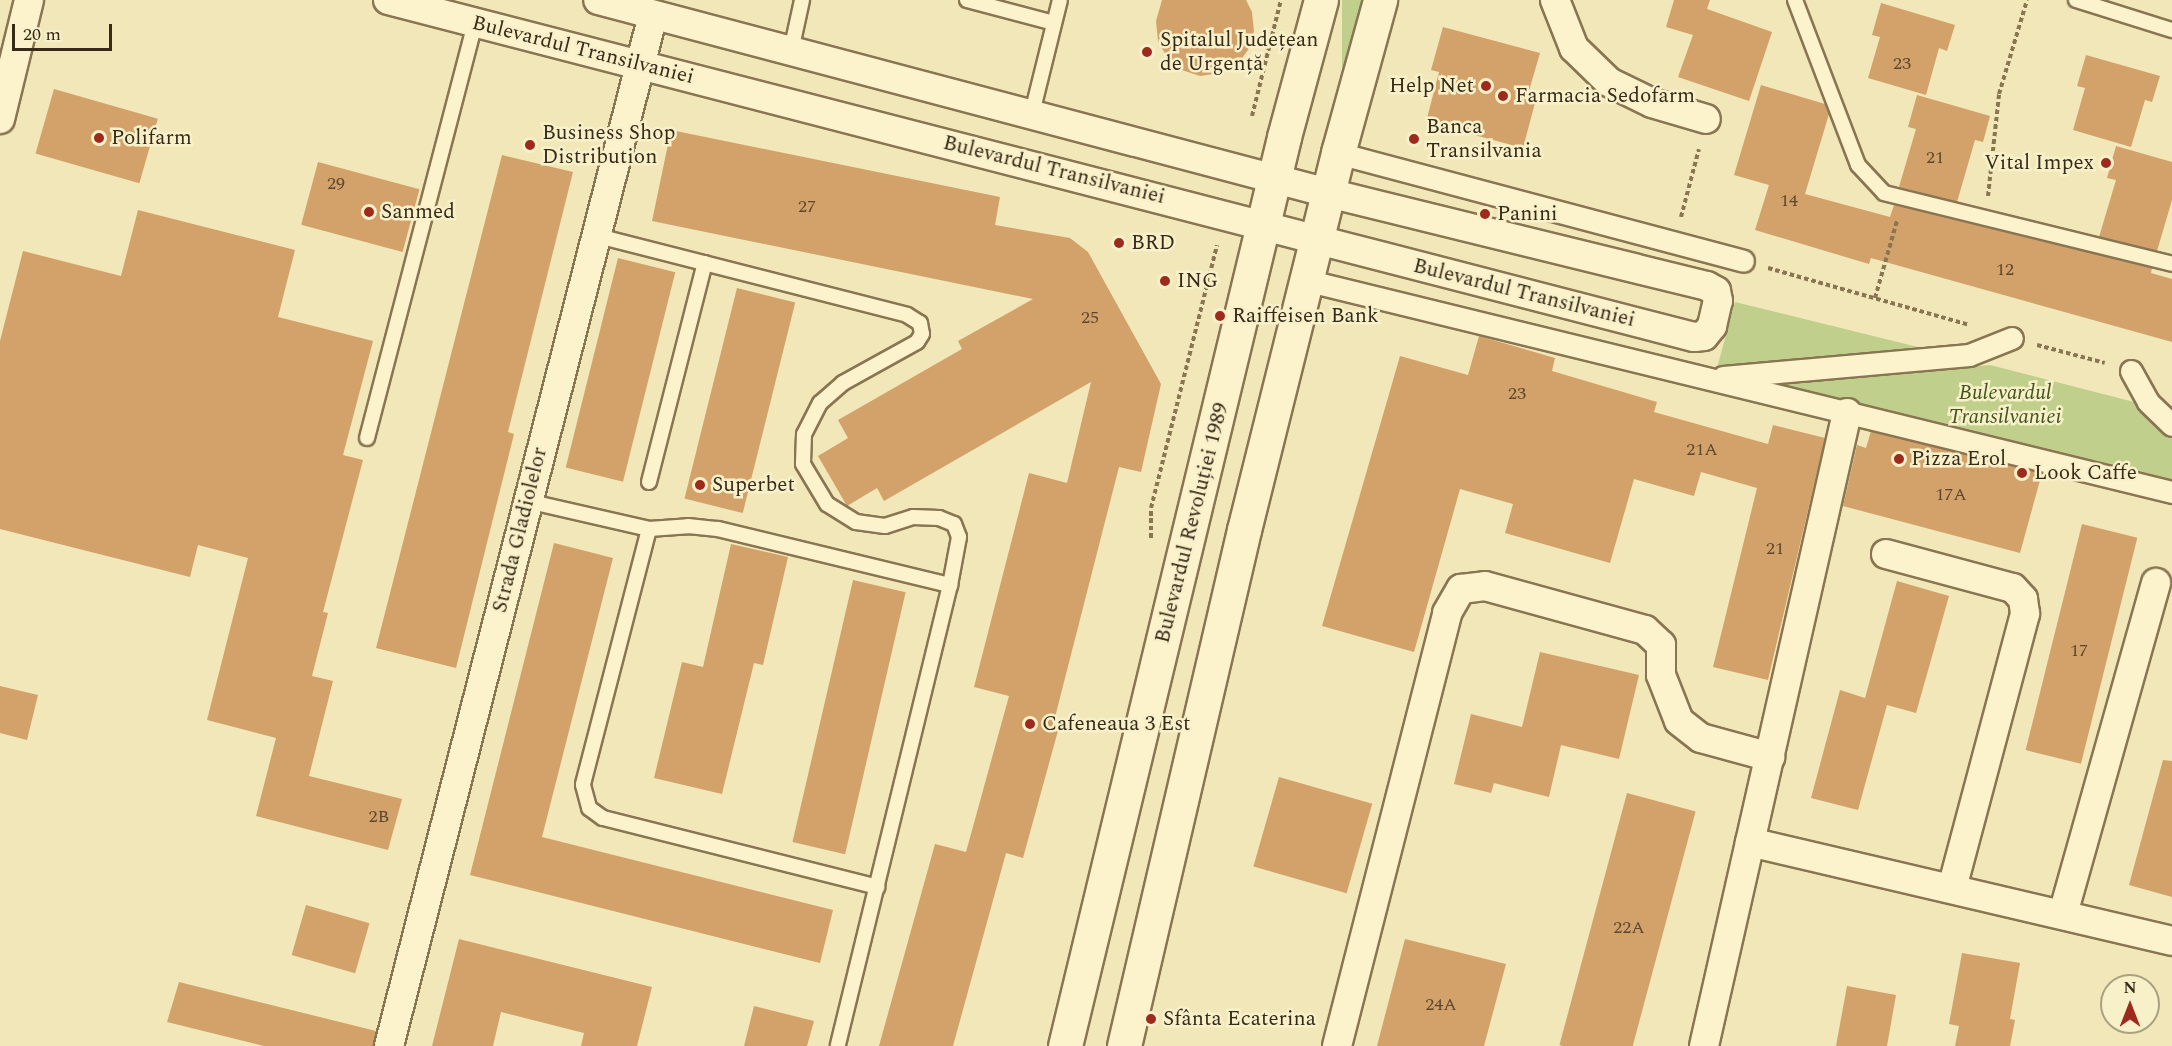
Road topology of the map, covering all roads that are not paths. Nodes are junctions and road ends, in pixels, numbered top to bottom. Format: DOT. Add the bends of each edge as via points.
graph roads {
  1 [pos="29,0"];
  2 [pos="388,0"];
  3 [pos="598,0"];
  4 [pos="802,0"];
  5 [pos="967,0"];
  6 [pos="1060,0"];
  7 [pos="1321,0"];
  8 [pos="1380,0"];
  9 [pos="1555,0"];
  10 [pos="1795,0"];
  11 [pos="2076,0"];
  12 [pos="653,15"];
  13 [pos="475,22"];
  14 [pos="1054,23"];
  15 [pos="2172,30"];
  16 [pos="791,51"];
  17 [pos="8,55"];
  18 [pos="639,64"];
  19 [pos="1032,113"];
  20 [pos="0,119"];
  21 [pos="1706,119"];
  22 [pos="1338,152"];
  23 [pos="1274,178"];
  24 [pos="1327,192"];
  25 [pos="1264,223"];
  26 [pos="594,235"];
  27 [pos="1315,237"];
  28 [pos="1743,261"];
  29 [pos="705,263"];
  30 [pos="2172,264"];
  31 [pos="1305,280"];
  32 [pos="2012,338"];
  33 [pos="2131,371"];
  34 [pos="1705,379"];
  35 [pos="1847,413"];
  36 [pos="2172,425"];
  37 [pos="367,438"];
  38 [pos="649,482"];
  39 [pos="2172,492"];
  40 [pos="527,501"];
  41 [pos="649,529"];
  42 [pos="1886,554"];
  43 [pos="2156,583"];
  44 [pos="950,585"];
  45 [pos="1770,757"];
  46 [pos="1750,842"];
  47 [pos="877,887"];
  48 [pos="1952,888"];
  49 [pos="2063,914"];
  50 [pos="2172,941"];
  51 [pos="389,1046"];
  52 [pos="838,1046"];
  53 [pos="1065,1046"];
  54 [pos="1124,1046"];
  55 [pos="1337,1046"];
  56 [pos="1704,1046"];
  1 -- 17 [label="street"];
  2 -- 13 [label="street, Bulevardul Transilvaniei"];
  3 -- 12 [label="street, Bulevardul Transilvaniei"];
  4 -- 16 [label="lane"];
  5 -- 14 [label="lane"];
  6 -- 14 [label="lane"];
  7 -- 23 [label="main road, Bulevardul Revoluției 1989"];
  8 -- 22 [label="main road"];
  9 -- 21 [label="street" via="1574,48 1609,82 1652,104"];
  10 -- 30 [label="lane" via="1858,165 1873,186 1903,200"];
  11 -- 15 [label="lane"];
  12 -- 16 [label="street, Bulevardul Transilvaniei"];
  12 -- 18 [label="street, Strada Gladiolelor"];
  13 -- 18 [label="street, Bulevardul Transilvaniei"];
  13 -- 37 [label="lane"];
  14 -- 19 [label="lane"];
  16 -- 19 [label="street, Bulevardul Transilvaniei"];
  17 -- 20 [label="street"];
  18 -- 25 [label="street, Bulevardul Transilvaniei"];
  18 -- 26 [label="street, Strada Gladiolelor"];
  19 -- 23 [label="street, Bulevardul Transilvaniei"];
  22 -- 24 [label="main road"];
  22 -- 28 [label="street"];
  23 -- 24 [label="street, Bulevardul Transilvaniei"];
  23 -- 25 [label="main road, Bulevardul Revoluției 1989"];
  24 -- 27 [label="main road"];
  24 -- 27 [label="street, Bulevardul Transilvaniei" via="1707,286 1716,291 1718,301 1712,326 1704,336 1694,337"];
  25 -- 27 [label="street, Bulevardul Transilvaniei"];
  25 -- 53 [label="main road, Bulevardul Revoluției 1989"];
  26 -- 29 [label="lane"];
  26 -- 40 [label="street, Strada Gladiolelor"];
  27 -- 31 [label="main road"];
  29 -- 38 [label="lane"];
  29 -- 44 [label="lane" via="907,315 920,323 922,334 917,342 843,383 820,403 804,434 803,464 827,504 856,522 885,526 913,517 939,518 954,524 958,537"];
  31 -- 34 [label="street, Bulevardul Transilvaniei"];
  31 -- 54 [label="main road"];
  32 -- 34 [label="street, Bulevardul Transilvaniei" via="1970,355"];
  33 -- 36 [label="street" via="2148,402"];
  34 -- 35 [label="street, Bulevardul Transilvaniei"];
  35 -- 39 [label="street, Bulevardul Transilvaniei"];
  35 -- 45 [label="street"];
  40 -- 41 [label="lane"];
  40 -- 51 [label="street, Strada Gladiolelor"];
  41 -- 44 [label="lane" via="718,529"];
  41 -- 47 [label="lane" via="583,785 589,808 603,818"];
  42 -- 48 [label="street" via="2013,588 2023,599 2025,614"];
  43 -- 49 [label="street"];
  44 -- 47 [label="lane"];
  45 -- 46 [label="street"];
  45 -- 55 [label="street" via="1701,738 1679,721 1660,675 1661,645 1645,630 1485,586 1461,589 1447,613"];
  46 -- 48 [label="street"];
  46 -- 56 [label="street"];
  47 -- 52 [label="lane"];
  48 -- 49 [label="street"];
  49 -- 50 [label="street"];
}
